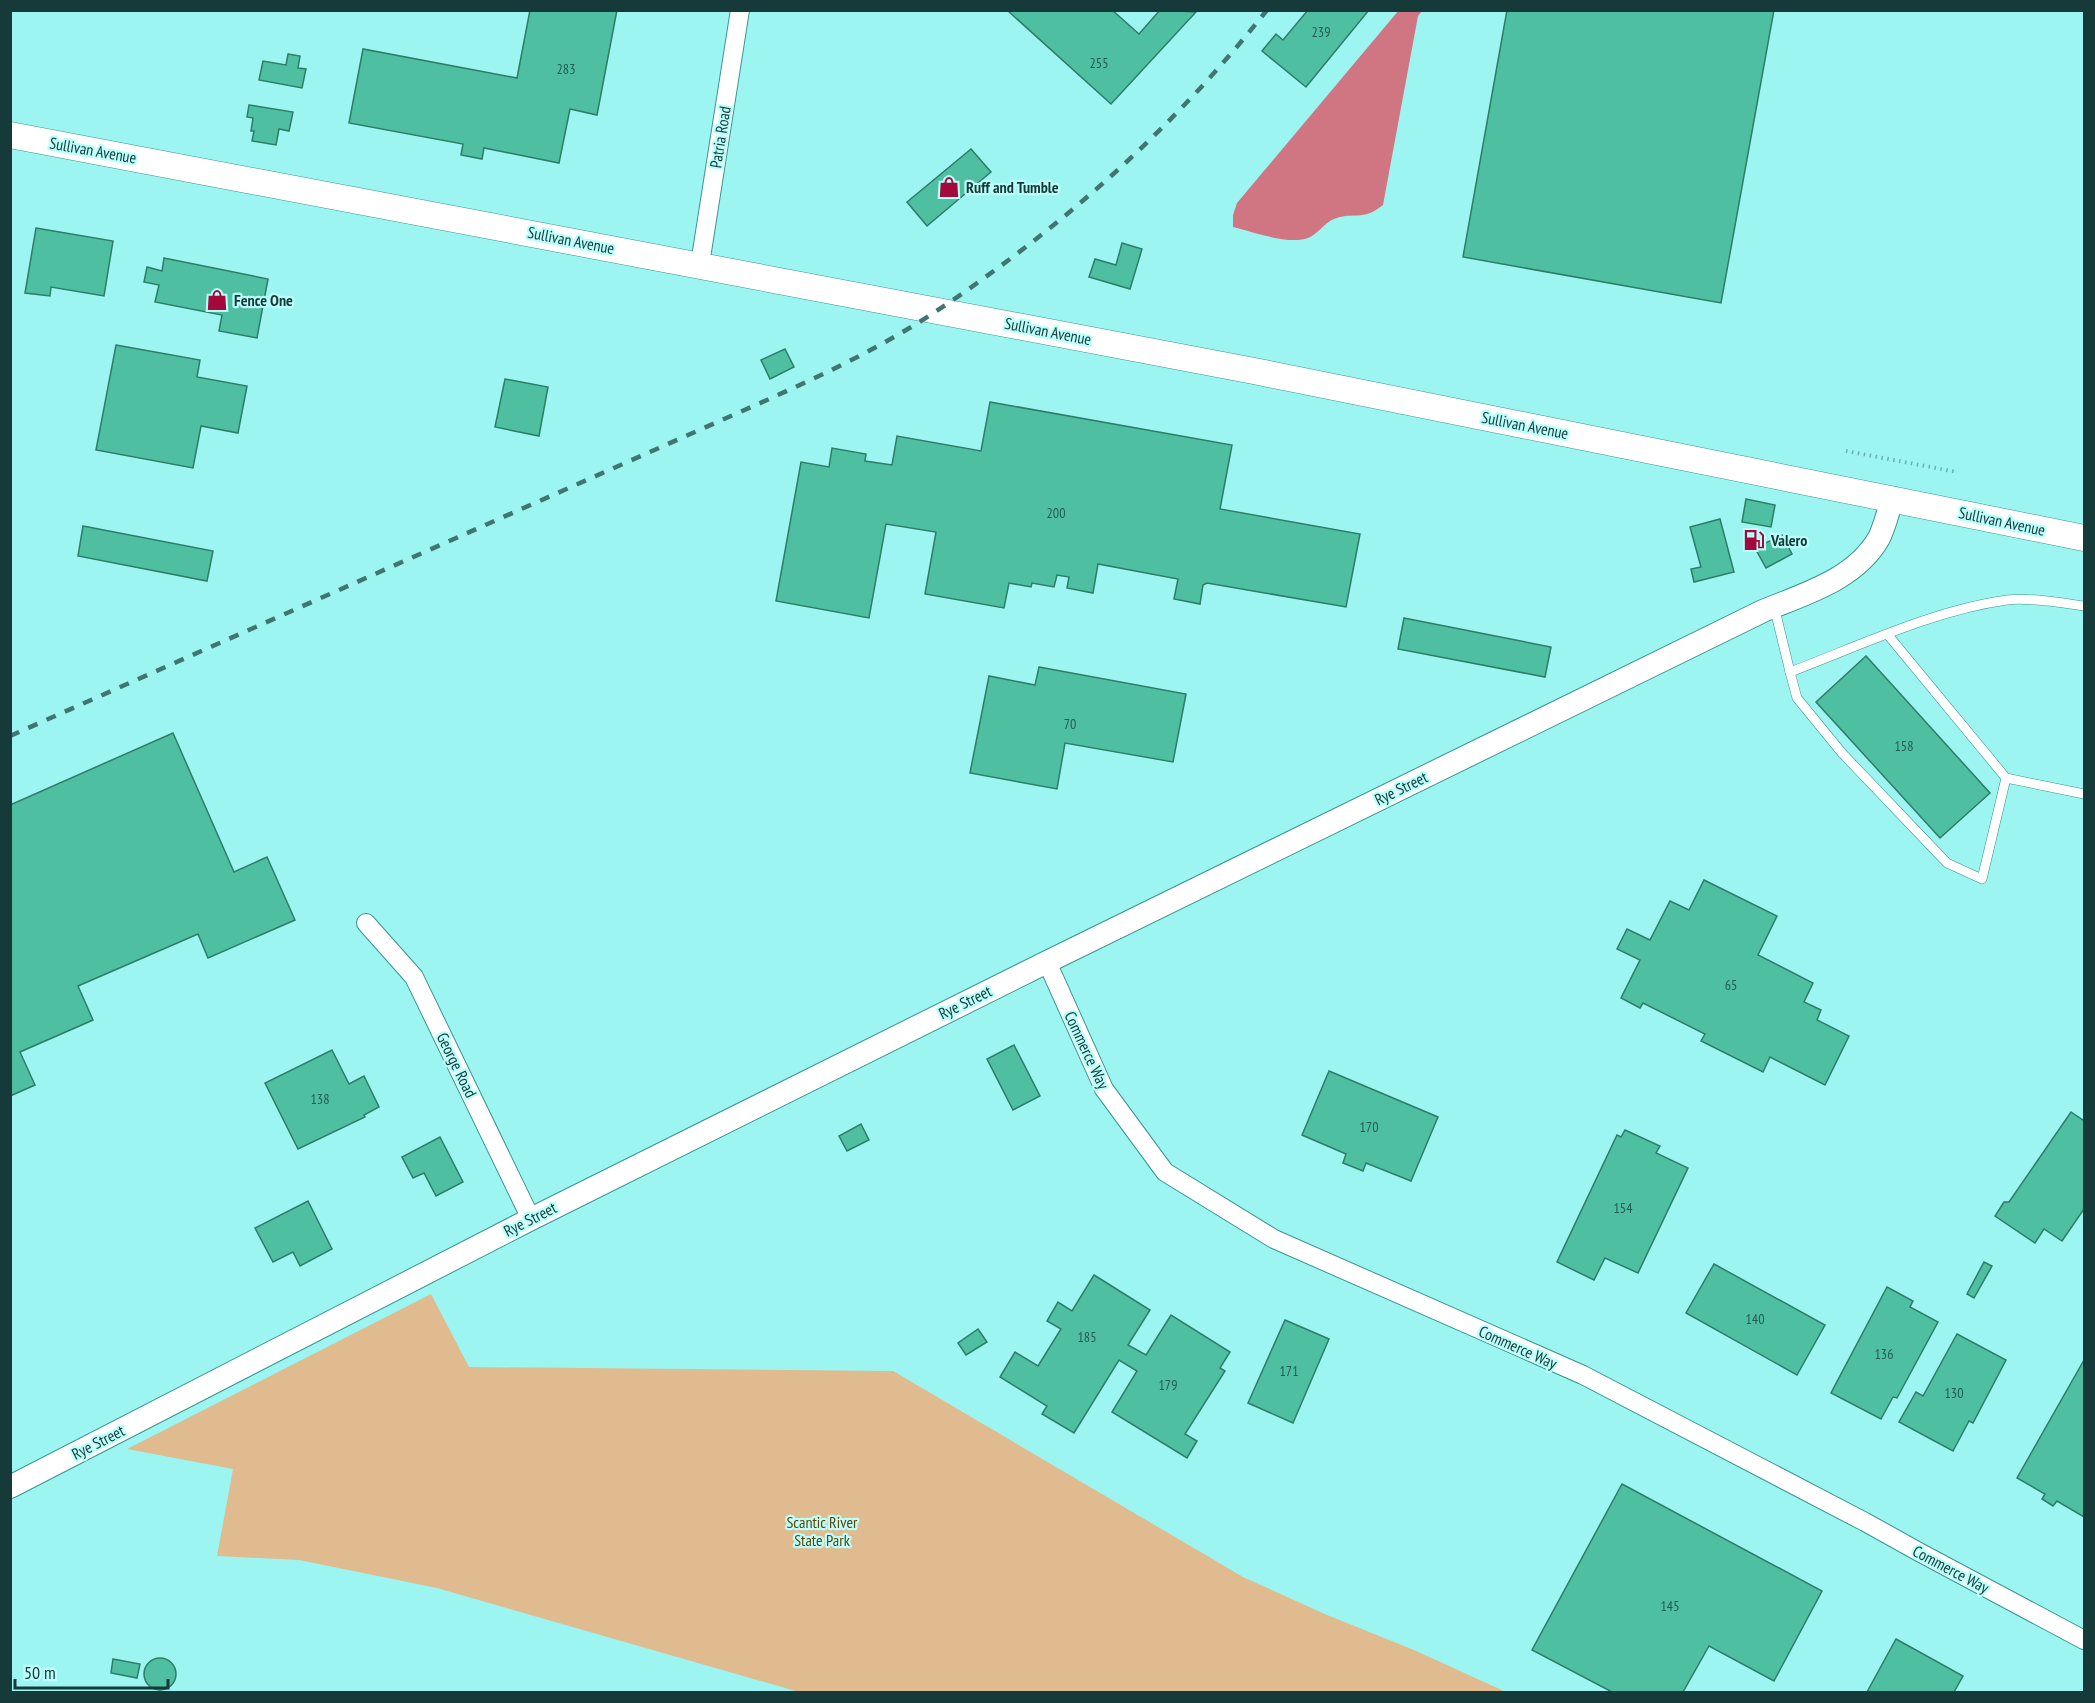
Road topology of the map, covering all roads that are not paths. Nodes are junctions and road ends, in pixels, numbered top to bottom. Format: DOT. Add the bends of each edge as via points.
graph roads {
  1 [pos="740,10"];
  2 [pos="10,135"];
  3 [pos="700,264"];
  4 [pos="1893,498"];
  5 [pos="2085,538"];
  6 [pos="1774,606"];
  7 [pos="2085,606"];
  8 [pos="1888,635"];
  9 [pos="1790,672"];
  10 [pos="2006,778"];
  11 [pos="2085,794"];
  12 [pos="366,923"];
  13 [pos="1047,962"];
  14 [pos="531,1219"];
  15 [pos="10,1487"];
  16 [pos="2085,1640"];
  1 -- 3 [label="street, Patria Road"];
  2 -- 3 [label="main road, Sullivan Avenue"];
  3 -- 4 [label="main road, Sullivan Avenue"];
  4 -- 5 [label="main road, Sullivan Avenue"];
  4 -- 6 [label="street, Rye Street" via="1879,538 1859,563 1832,582"];
  6 -- 9 [label="lane"];
  6 -- 13 [label="street, Rye Street"];
  7 -- 8 [label="lane" via="2010,599 1967,608"];
  8 -- 9 [label="lane"];
  8 -- 10 [label="lane"];
  9 -- 10 [label="lane" via="1797,698 1842,753 1947,863 1983,879"];
  10 -- 11 [label="lane"];
  12 -- 14 [label="street, George Road" via="414,977"];
  13 -- 14 [label="street, Rye Street"];
  13 -- 16 [label="street, Commerce Way" via="1104,1089 1165,1172 1274,1239 1582,1375"];
  14 -- 15 [label="street, Rye Street"];
}
